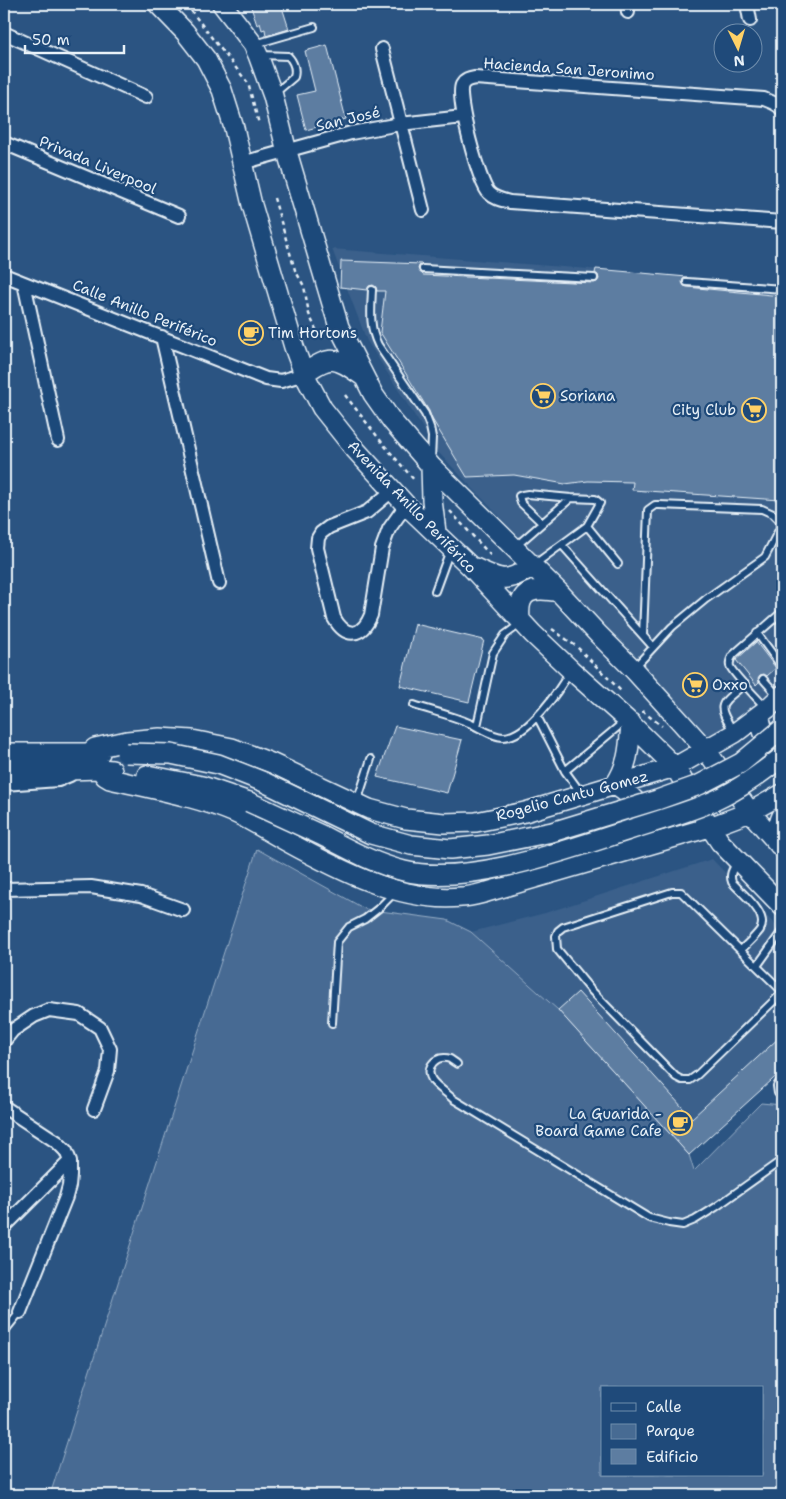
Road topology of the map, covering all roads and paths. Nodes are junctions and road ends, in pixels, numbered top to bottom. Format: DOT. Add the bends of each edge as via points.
graph roads {
  1 [pos="158,4"];
  2 [pos="186,4"];
  3 [pos="747,4"];
  4 [pos="226,5"];
  5 [pos="750,20"];
  6 [pos="314,27"];
  7 [pos="4,33"];
  8 [pos="382,49"];
  9 [pos="255,50"];
  10 [pos="273,96"];
  11 [pos="146,97"];
  12 [pos="782,110"];
  13 [pos="463,117"];
  14 [pos="258,124"];
  15 [pos="400,124"];
  16 [pos="4,143"];
  17 [pos="286,152"];
  18 [pos="242,163"];
  19 [pos="274,198"];
  20 [pos="423,210"];
  21 [pos="179,216"];
  22 [pos="782,222"];
  23 [pos="423,270"];
  24 [pos="4,275"];
  25 [pos="594,278"];
  26 [pos="687,282"];
  27 [pos="24,283"];
  28 [pos="372,290"];
  29 [pos="782,290"];
  30 [pos="319,336"];
  31 [pos="162,337"];
  32 [pos="304,374"];
  33 [pos="365,378"];
  34 [pos="345,395"];
  35 [pos="58,440"];
  36 [pos="431,466"];
  37 [pos="570,498"];
  38 [pos="400,499"];
  39 [pos="446,506"];
  40 [pos="542,523"];
  41 [pos="588,526"];
  42 [pos="436,532"];
  43 [pos="562,545"];
  44 [pos="451,547"];
  45 [pos="514,547"];
  46 [pos="496,561"];
  47 [pos="618,564"];
  48 [pos="470,566"];
  49 [pos="533,566"];
  50 [pos="219,583"];
  51 [pos="435,591"];
  52 [pos="559,592"];
  53 [pos="782,612"];
  54 [pos="522,621"];
  55 [pos="550,627"];
  56 [pos="757,633"];
  57 [pos="643,636"];
  58 [pos="653,647"];
  59 [pos="782,667"];
  60 [pos="632,669"];
  61 [pos="571,670"];
  62 [pos="763,679"];
  63 [pos="745,684"];
  64 [pos="624,695"];
  65 [pos="774,704"];
  66 [pos="414,705"];
  67 [pos="537,716"];
  68 [pos="632,717"];
  69 [pos="477,726"];
  70 [pos="665,729"];
  71 [pos="782,729"];
  72 [pos="735,733"];
  73 [pos="706,750"];
  74 [pos="4,753"];
  75 [pos="88,754"];
  76 [pos="372,759"];
  77 [pos="782,759"];
  78 [pos="676,767"];
  79 [pos="100,769"];
  80 [pos="74,770"];
  81 [pos="565,771"];
  82 [pos="4,772"];
  83 [pos="4,784"];
  84 [pos="616,785"];
  85 [pos="582,794"];
  86 [pos="782,794"];
  87 [pos="357,804"];
  88 [pos="750,812"];
  89 [pos="782,816"];
  90 [pos="710,827"];
  91 [pos="781,846"];
  92 [pos="643,847"];
  93 [pos="738,860"];
  94 [pos="4,890"];
  95 [pos="395,890"];
  96 [pos="782,906"];
  97 [pos="183,910"];
  98 [pos="782,931"];
  99 [pos="741,950"];
  100 [pos="757,966"];
  101 [pos="782,992"];
  102 [pos="332,1023"];
  103 [pos="4,1041"];
  104 [pos="457,1064"];
  105 [pos="782,1078"];
  106 [pos="782,1096"];
  107 [pos="4,1108"];
  108 [pos="94,1109"];
  109 [pos="782,1160"];
  110 [pos="70,1161"];
  111 [pos="4,1227"];
  112 [pos="20,1312"];
  113 [pos="4,1332"];
  1 -- 18 [label="street, Avenida Anillo Periférico" via="186,32 206,59 222,90"];
  2 -- 14 [label="path" via="248,83"];
  3 -- 5 [label="street"];
  4 -- 9 [label="street"];
  6 -- 9 [label="lane"];
  7 -- 11 [label="street"];
  8 -- 15 [label="street"];
  9 -- 10 [label="street"];
  9 -- 10 [label="lane" via="288,56 292,60 294,78"];
  10 -- 17 [label="street"];
  12 -- 13 [label="street, Hacienda San Jeronimo" via="774,102 764,99 475,78 462,84"];
  13 -- 15 [label="street, San José"];
  13 -- 22 [label="street, Hacienda San Jeronimo" via="483,182 496,199"];
  15 -- 17 [label="street, San José"];
  15 -- 20 [label="street"];
  16 -- 21 [label="street, Privada Liverpool"];
  17 -- 18 [label="street, San José"];
  17 -- 33 [label="street" via="340,327"];
  18 -- 32 [label="street, Avenida Anillo Periférico"];
  19 -- 30 [label="path" via="295,270 304,286 309,314"];
  23 -- 25 [label="lane"];
  24 -- 27 [label="street, Calle Anillo Periférico"];
  26 -- 29 [label="lane"];
  27 -- 31 [label="street, Calle Anillo Periférico"];
  27 -- 35 [label="street"];
  28 -- 36 [label="lane" via="370,316 373,336 430,427"];
  31 -- 32 [label="street, Calle Anillo Periférico" via="266,378 281,381"];
  31 -- 50 [label="street"];
  32 -- 33 [label="street" via="326,360 336,360"];
  32 -- 38 [label="street, Avenida Anillo Periférico" via="322,408"];
  33 -- 36 [label="street" via="392,422"];
  34 -- 38 [label="path" via="417,484"];
  36 -- 42 [label="street"];
  36 -- 45 [label="street"];
  37 -- 40 [label="lane"];
  37 -- 40 [label="lane" via="519,496 520,503"];
  37 -- 41 [label="lane" via="595,499 600,503"];
  38 -- 38 [label="street" via="384,542 367,625 360,632 345,631 334,618 317,548 318,538 328,528"];
  38 -- 42 [label="street, Avenida Anillo Periférico"];
  39 -- 46 [label="path"];
  40 -- 45 [label="lane"];
  41 -- 43 [label="lane"];
  41 -- 47 [label="lane"];
  42 -- 44 [label="street, Avenida Anillo Periférico"];
  43 -- 49 [label="lane"];
  43 -- 57 [label="lane"];
  44 -- 48 [label="street, Avenida Anillo Periférico"];
  44 -- 51 [label="lane"];
  45 -- 49 [label="street"];
  48 -- 49 [label="street" via="506,579"];
  48 -- 54 [label="street, Avenida Anillo Periférico"];
  49 -- 52 [label="street"];
  52 -- 54 [label="street" via="546,589 527,593 519,609"];
  52 -- 60 [label="street"];
  53 -- 56 [label="lane"];
  54 -- 61 [label="street, Avenida Anillo Periférico"];
  54 -- 69 [label="lane" via="505,636 493,653"];
  55 -- 64 [label="path" via="577,647"];
  56 -- 59 [label="lane"];
  56 -- 63 [label="lane" via="730,660 734,673"];
  57 -- 58 [label="lane"];
  57 -- 58 [label="lane" via="648,510 659,504 762,509 780,521 780,528 765,557 706,599"];
  58 -- 60 [label="lane"];
  60 -- 73 [label="street"];
  61 -- 67 [label="lane"];
  61 -- 68 [label="street, Avenida Anillo Periférico"];
  62 -- 65 [label="lane"];
  63 -- 65 [label="lane"];
  63 -- 72 [label="lane" via="722,705 722,711"];
  65 -- 72 [label="street, Rogelio Cantu Gomez"];
  65 -- 77 [label="street" via="763,732 776,756"];
  66 -- 69 [label="lane"];
  67 -- 69 [label="lane" via="513,736 502,737"];
  67 -- 81 [label="lane"];
  68 -- 70 [label="path"];
  68 -- 78 [label="street, Avenida Anillo Periférico"];
  68 -- 81 [label="lane"];
  68 -- 84 [label="street" via="627,760"];
  71 -- 75 [label="street, bridge" via="741,763 699,785 552,832 450,849 411,845 371,834 264,782 218,764 171,754"];
  72 -- 73 [label="street, Rogelio Cantu Gomez"];
  73 -- 78 [label="street, Rogelio Cantu Gomez"];
  73 -- 88 [label="street"];
  74 -- 75 [label="street"];
  75 -- 87 [label="street, Rogelio Cantu Gomez" via="95,748 127,741 192,740 232,748 272,763"];
  76 -- 87 [label="lane"];
  77 -- 79 [label="street, bridge" via="716,800 673,816 516,864 442,875 405,871 364,857 249,802 202,786"];
  78 -- 84 [label="street, Rogelio Cantu Gomez"];
  78 -- 90 [label="street, Avenida Anillo Periférico"];
  79 -- 80 [label="street"];
  79 -- 95 [label="street" via="110,779 195,798 237,814 312,855"];
  80 -- 82 [label="street"];
  80 -- 83 [label="street" via="58,780"];
  81 -- 85 [label="lane"];
  84 -- 85 [label="street, Rogelio Cantu Gomez"];
  84 -- 92 [label="street" via="632,796 647,819"];
  85 -- 87 [label="street, Rogelio Cantu Gomez" via="525,812 476,822 406,819"];
  86 -- 88 [label="street"];
  88 -- 90 [label="street"];
  88 -- 91 [label="street"];
  89 -- 91 [label="street" via="778,832"];
  90 -- 92 [label="street"];
  90 -- 93 [label="street, Avenida Anillo Periférico"];
  92 -- 95 [label="street" via="461,897 432,897"];
  93 -- 96 [label="street, Avenida Anillo Periférico"];
  93 -- 99 [label="lane" via="731,873 732,882 756,907 762,923"];
  94 -- 97 [label="street" via="91,887 141,895"];
  95 -- 102 [label="lane" via="365,919 349,927 337,942"];
  98 -- 100 [label="lane"];
  99 -- 100 [label="lane"];
  99 -- 101 [label="lane" via="680,892 562,927 556,936 557,949 590,989 662,1064 682,1080 690,1080 697,1075"];
  100 -- 101 [label="lane"];
  103 -- 108 [label="street" via="13,1030 49,1010 79,1014 100,1028 110,1049 108,1072"];
  104 -- 109 [label="lane" via="450,1059 437,1059 429,1070 432,1080 454,1099 649,1218 683,1225 695,1220"];
  105 -- 106 [label="lane" via="776,1086"];
  107 -- 110 [label="street" via="57,1142"];
  110 -- 111 [label="street"];
  110 -- 112 [label="street" via="66,1197"];
  112 -- 113 [label="lane"];
}
